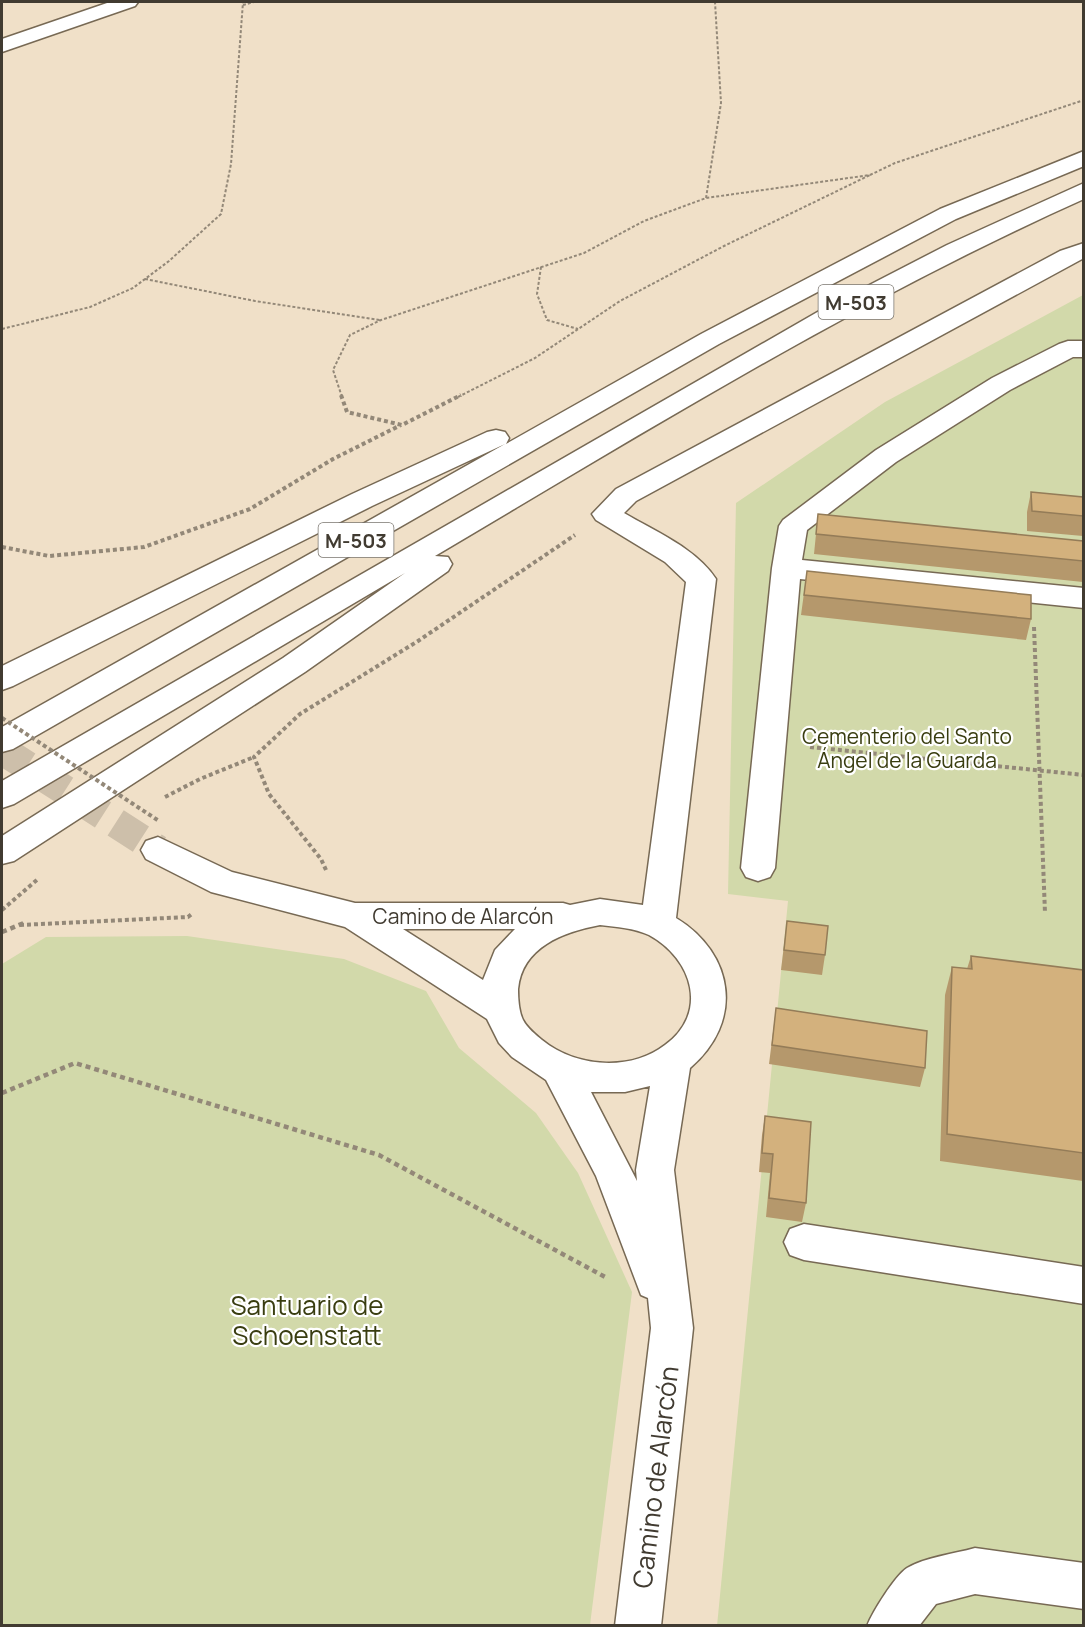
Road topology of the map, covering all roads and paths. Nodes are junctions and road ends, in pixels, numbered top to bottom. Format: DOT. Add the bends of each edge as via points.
graph roads {
  1 [pos="128,2"];
  2 [pos="254,2"];
  3 [pos="715,2"];
  4 [pos="243,3"];
  5 [pos="2,46"];
  6 [pos="1083,100"];
  7 [pos="1083,158"];
  8 [pos="871,175"];
  9 [pos="1083,190"];
  10 [pos="706,198"];
  11 [pos="1083,250"];
  12 [pos="541,267"];
  13 [pos="145,279"];
  14 [pos="381,320"];
  15 [pos="2,329"];
  16 [pos="579,329"];
  17 [pos="710,339"];
  18 [pos="1083,349"];
  19 [pos="402,425"];
  20 [pos="634,428"];
  21 [pos="606,514"];
  22 [pos="2,547"];
  23 [pos="786,568"];
  24 [pos="1033,593"];
  25 [pos="1083,598"];
  26 [pos="2,679"];
  27 [pos="2,718"];
  28 [pos="2,741"];
  29 [pos="770,743"];
  30 [pos="1038,771"];
  31 [pos="1083,775"];
  32 [pos="2,796"];
  33 [pos="161,832"];
  34 [pos="2,852"];
  35 [pos="758,868"];
  36 [pos="330,877"];
  37 [pos="223,883"];
  38 [pos="1045,913"];
  39 [pos="355,916"];
  40 [pos="571,916"];
  41 [pos="657,924"];
  42 [pos="2,932"];
  43 [pos="501,1010"];
  44 [pos="673,1060"];
  45 [pos="560,1071"];
  46 [pos="2,1093"];
  47 [pos="804,1242"];
  48 [pos="611,1280"];
  49 [pos="1083,1286"];
  50 [pos="672,1328"];
  51 [pos="1083,1586"];
  52 [pos="638,1626"];
  53 [pos="890,1626"];
  1 -- 5 [label="main road"];
  2 -- 4 [label="path"];
  3 -- 10 [label="path" via="721,103"];
  4 -- 13 [label="path" via="231,164 221,214"];
  6 -- 8 [label="path"];
  7 -- 17 [label="main road, M-503" via="948,214"];
  8 -- 10 [label="path"];
  8 -- 16 [label="path" via="724,246 620,301"];
  9 -- 20 [label="main road, M-503" via="1014,219 880,288"];
  10 -- 12 [label="path" via="644,221 584,253"];
  11 -- 21 [label="main road" via="626,495"];
  12 -- 14 [label="path"];
  12 -- 16 [label="path" via="536,282 537,298 547,320"];
  13 -- 14 [label="path"];
  13 -- 15 [label="path" via="90,307"];
  14 -- 19 [label="path" via="350,335 333,370 347,412"];
  16 -- 19 [label="path" via="535,358"];
  17 -- 26 [label="main road, M-503" via="362,500"];
  17 -- 28 [label="main road, M-503"];
  18 -- 23 [label="main road" via="1068,349 1050,357 886,456 793,526"];
  19 -- 22 [label="path" via="333,459 250,509 144,547 49,556"];
  20 -- 32 [label="main road, M-503"];
  20 -- 34 [label="main road, M-503" via="294,665"];
  21 -- 36 [label="path" via="418,641 300,714 254,757 269,794 321,859"];
  21 -- 41 [label="main road" via="675,556 701,579"];
  23 -- 24 [label="main road"];
  23 -- 29 [label="main road"];
  24 -- 25 [label="main road"];
  24 -- 30 [label="path"];
  27 -- 33 [label="path, bridge"];
  29 -- 30 [label="path"];
  29 -- 35 [label="main road"];
  30 -- 31 [label="path"];
  30 -- 38 [label="path"];
  33 -- 37 [label="main road, Camino de Alarcón"];
  37 -- 39 [label="main road, Camino de Alarcón"];
  37 -- 42 [label="path" via="188,917 24,922"];
  39 -- 40 [label="main road, Camino de Alarcón"];
  39 -- 43 [label="main road, Camino de Alarcón"];
  40 -- 41 [label="main road" via="600,912 630,915"];
  40 -- 43 [label="main road" via="522,941 507,962 500,985"];
  41 -- 44 [label="main road" via="681,939 698,958 708,981 709,1006 704,1027 692,1045"];
  43 -- 45 [label="main road" via="512,1034 532,1055"];
  44 -- 45 [label="main road" via="650,1072 624,1078 591,1078"];
  44 -- 50 [label="main road, Camino de Alarcón" via="655,1170"];
  45 -- 50 [label="main road, Camino de Alarcón" via="614,1173"];
  46 -- 48 [label="path" via="75,1063 379,1155"];
  47 -- 49 [label="main road"];
  50 -- 52 [label="main road, Camino de Alarcón"];
  51 -- 53 [label="main road" via="975,1571 922,1585"];
}
